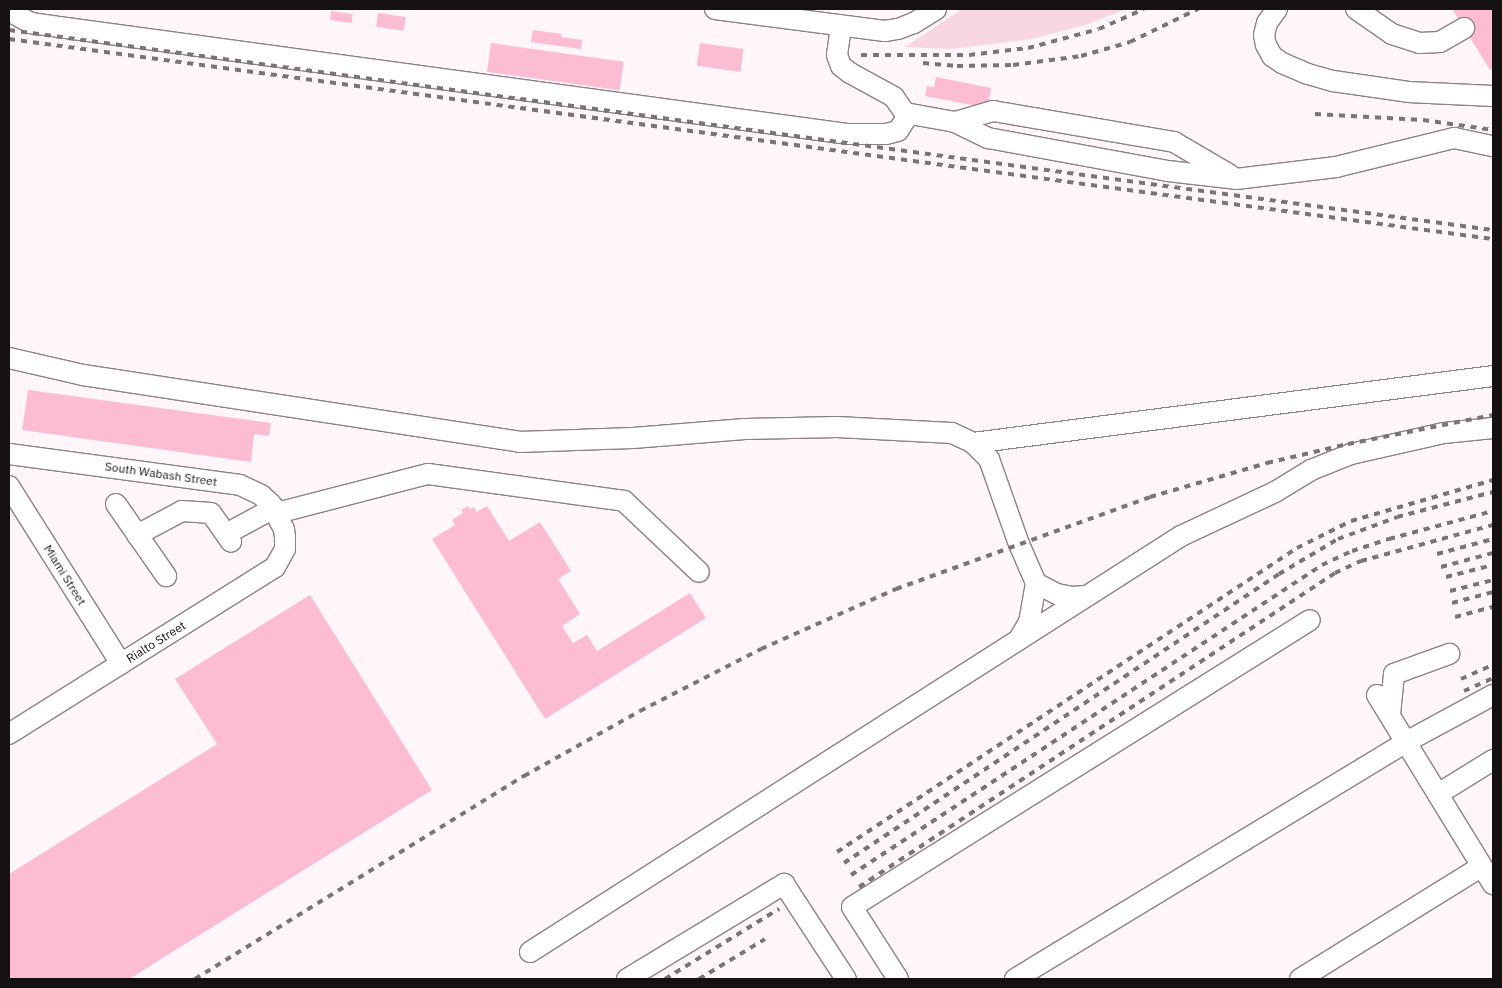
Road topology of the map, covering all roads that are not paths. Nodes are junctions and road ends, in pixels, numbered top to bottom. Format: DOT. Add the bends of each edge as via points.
graph roads {
  1 [pos="715,9"];
  2 [pos="936,9"];
  3 [pos="1277,9"];
  4 [pos="1356,9"];
  5 [pos="9,11"];
  6 [pos="841,25"];
  7 [pos="1464,28"];
  8 [pos="1493,96"];
  9 [pos="904,113"];
  10 [pos="955,122"];
  11 [pos="1493,146"];
  12 [pos="1236,179"];
  13 [pos="9,358"];
  14 [pos="1493,376"];
  15 [pos="1493,428"];
  16 [pos="973,443"];
  17 [pos="9,454"];
  18 [pos="9,486"];
  19 [pos="116,504"];
  20 [pos="276,511"];
  21 [pos="138,535"];
  22 [pos="700,572"];
  23 [pos="166,576"];
  24 [pos="1036,583"];
  25 [pos="1087,596"];
  26 [pos="1310,620"];
  27 [pos="1019,639"];
  28 [pos="1449,654"];
  29 [pos="121,664"];
  30 [pos="1377,695"];
  31 [pos="1493,695"];
  32 [pos="1390,715"];
  33 [pos="9,734"];
  34 [pos="1406,742"];
  35 [pos="1493,760"];
  36 [pos="1438,794"];
  37 [pos="1485,859"];
  38 [pos="1493,884"];
  39 [pos="530,952"];
  40 [pos="627,979"];
  41 [pos="846,979"];
  42 [pos="898,979"];
  43 [pos="1015,979"];
  44 [pos="1300,979"];
  1 -- 6 [label="street"];
  2 -- 6 [label="street" via="914,23 893,30"];
  3 -- 8 [label="street" via="1267,23 1266,45 1272,56 1300,71 1333,81 1408,92"];
  4 -- 7 [label="street" via="1392,34 1420,44 1440,42"];
  5 -- 9 [label="street" via="31,24 847,134 898,131 905,120"];
  6 -- 9 [label="street" via="837,55 841,66 894,97"];
  9 -- 10 [label="street"];
  10 -- 12 [label="street" via="988,138 1168,171"];
  10 -- 12 [label="street" via="993,111 1174,142"];
  11 -- 12 [label="street" via="1454,138 1336,167"];
  13 -- 16 [label="street" via="83,375 519,442 837,427 952,433"];
  14 -- 16 [label="street"];
  15 -- 25 [label="street" via="1444,433 1351,454 1311,470 1275,492 1181,536"];
  16 -- 24 [label="street" via="989,459"];
  17 -- 20 [label="street, South Wabash Street" via="240,485 261,495"];
  18 -- 29 [label="street, Miami Street"];
  19 -- 21 [label="street"];
  20 -- 21 [label="street" via="228,538 210,513 182,511"];
  20 -- 22 [label="street" via="428,474 624,501"];
  20 -- 29 [label="street, Rialto Street" via="285,537 285,550 275,567"];
  21 -- 23 [label="street"];
  24 -- 25 [label="street" via="1057,594"];
  24 -- 27 [label="street" via="1029,622"];
  25 -- 27 [label="street"];
  26 -- 42 [label="street" via="852,907"];
  27 -- 39 [label="street"];
  28 -- 32 [label="street" via="1394,674"];
  29 -- 33 [label="street, Rialto Street"];
  30 -- 32 [label="street"];
  31 -- 34 [label="street"];
  32 -- 34 [label="street"];
  34 -- 36 [label="street"];
  34 -- 43 [label="street"];
  35 -- 36 [label="street"];
  36 -- 37 [label="street"];
  37 -- 38 [label="street"];
  37 -- 44 [label="street"];
  40 -- 41 [label="street" via="784,884"];
}
